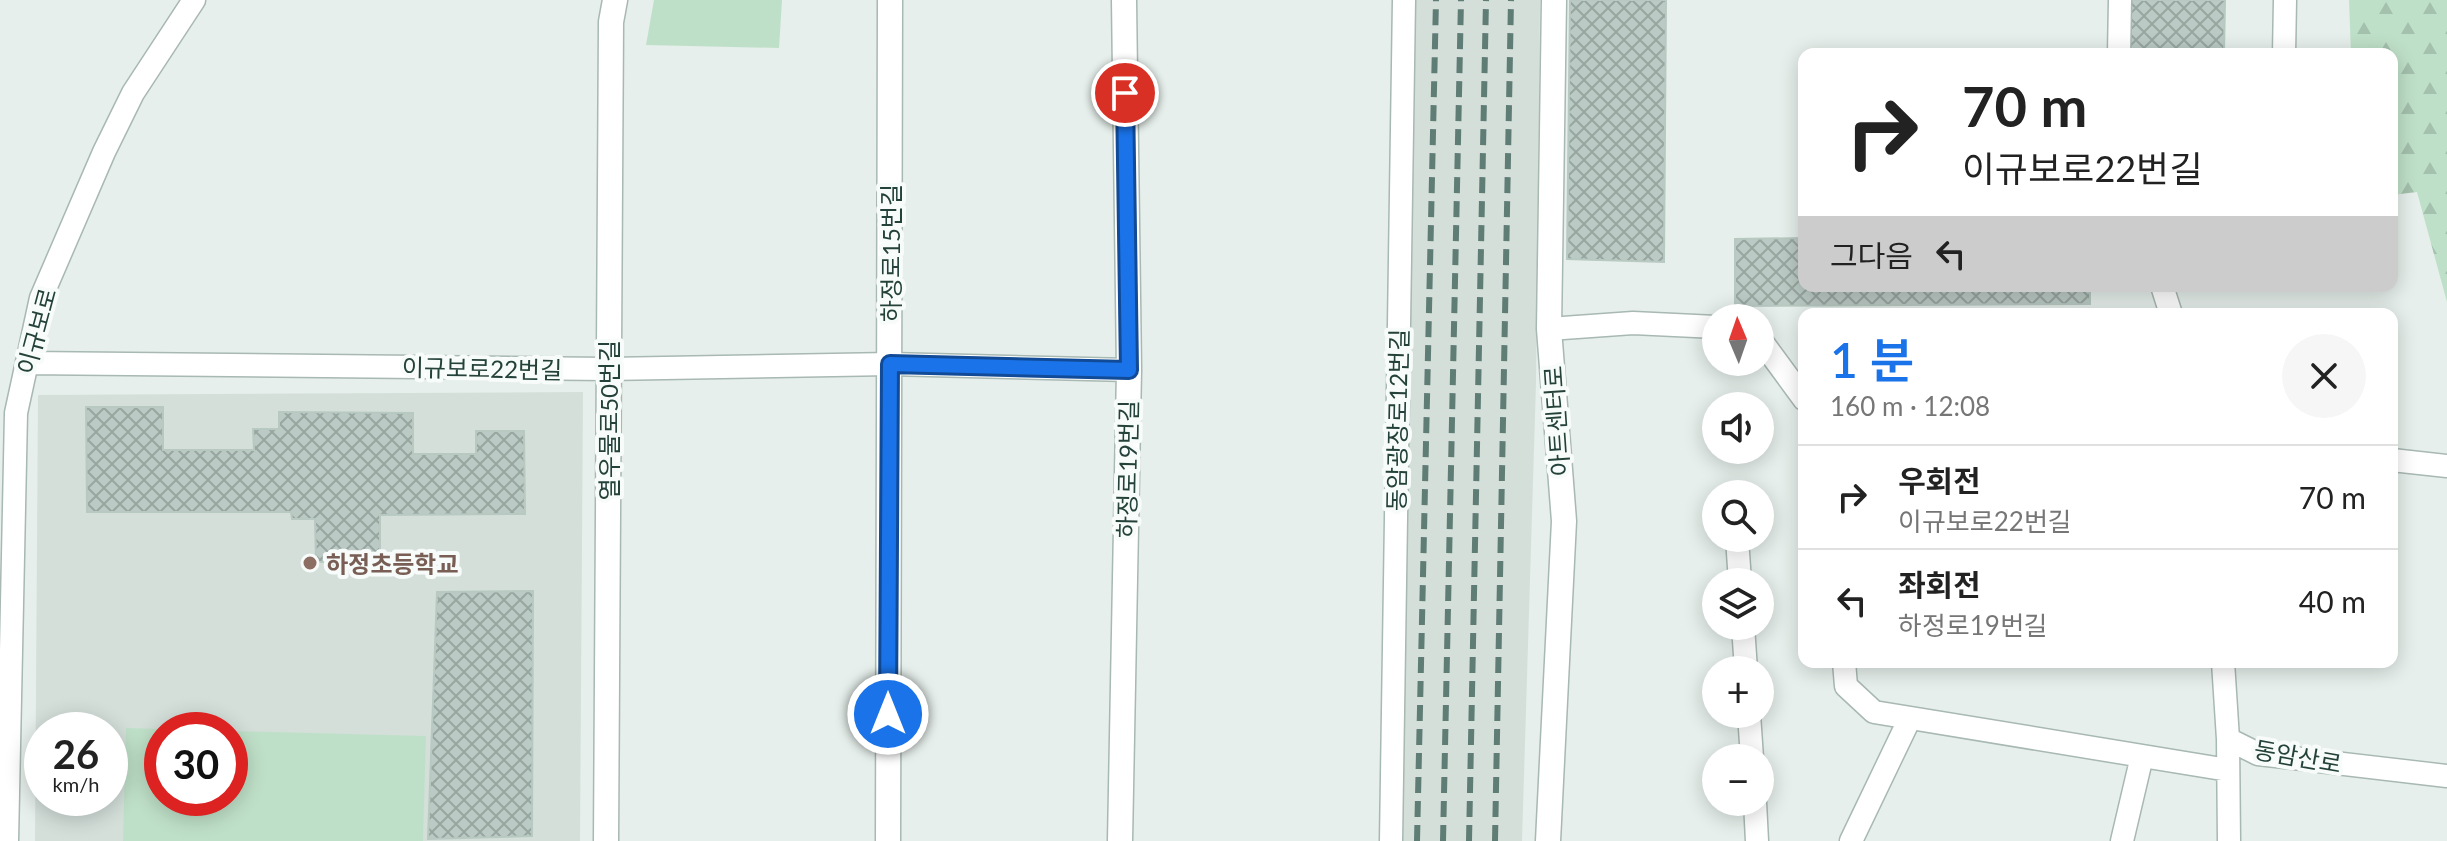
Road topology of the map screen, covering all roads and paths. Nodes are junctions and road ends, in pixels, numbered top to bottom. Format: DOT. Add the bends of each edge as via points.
graph roads {
  1 [pos="194,0"];
  2 [pos="615,0"];
  3 [pos="890,0"];
  4 [pos="1124,0"];
  5 [pos="1404,0"];
  6 [pos="1554,0"];
  7 [pos="2120,0"];
  8 [pos="2285,0"];
  9 [pos="2119,48"];
  10 [pos="2284,48"];
  11 [pos="1702,326"];
  12 [pos="1549,329"];
  13 [pos="1774,358"];
  14 [pos="27,363"];
  15 [pos="890,364"];
  16 [pos="608,369"];
  17 [pos="1129,370"];
  18 [pos="1798,391"];
  19 [pos="2398,461"];
  20 [pos="2447,466"];
  21 [pos="1844,668"];
  22 [pos="2223,668"];
  23 [pos="1910,718"];
  24 [pos="2228,739"];
  25 [pos="2142,756"];
  26 [pos="2228,770"];
  27 [pos="2447,776"];
  28 [pos="1756,816"];
  29 [pos="7,841"];
  30 [pos="606,841"];
  31 [pos="888,841"];
  32 [pos="1120,841"];
  33 [pos="1391,841"];
  34 [pos="1548,841"];
  35 [pos="1757,841"];
  36 [pos="1851,841"];
  37 [pos="2122,841"];
  38 [pos="2229,841"];
  1 -- 14 [label="lane, 이규보로" via="133,93 104,152 41,298"];
  2 -- 16 [label="street, 열우물로50번길"];
  3 -- 15 [label="street, 하정로15번길"];
  4 -- 17 [label="street, 하정로19번길"];
  5 -- 33 [label="lane, 동암광장로12번길"];
  6 -- 12 [label="street, 아트센터로"];
  7 -- 9 [label="lane"];
  8 -- 10 [label="lane"];
  11 -- 12 [label="lane" via="1633,323"];
  12 -- 34 [label="street, 아트센터로" via="1564,521"];
  13 -- 18 [label="lane"];
  14 -- 16 [label="lane, 이규보로22번길"];
  14 -- 29 [label="lane, 이규보로" via="16,413"];
  15 -- 16 [label="lane, 이규보로22번길"];
  15 -- 17 [label="lane, 이규보로22번길"];
  15 -- 31 [label="street, 하정로15번길"];
  16 -- 30 [label="street, 열우물로50번길"];
  17 -- 32 [label="street, 하정로19번길"];
  19 -- 20 [label="lane"];
  21 -- 23 [label="lane" via="1846,686 1874,712"];
  22 -- 24 [label="lane, 동암산로"];
  23 -- 25 [label="lane"];
  23 -- 36 [label="lane"];
  24 -- 26 [label="lane"];
  24 -- 27 [label="lane, 동암산로" via="2258,754"];
  25 -- 26 [label="lane"];
  25 -- 37 [label="lane"];
  26 -- 38 [label="lane"];
  28 -- 35 [label="lane"];
}
